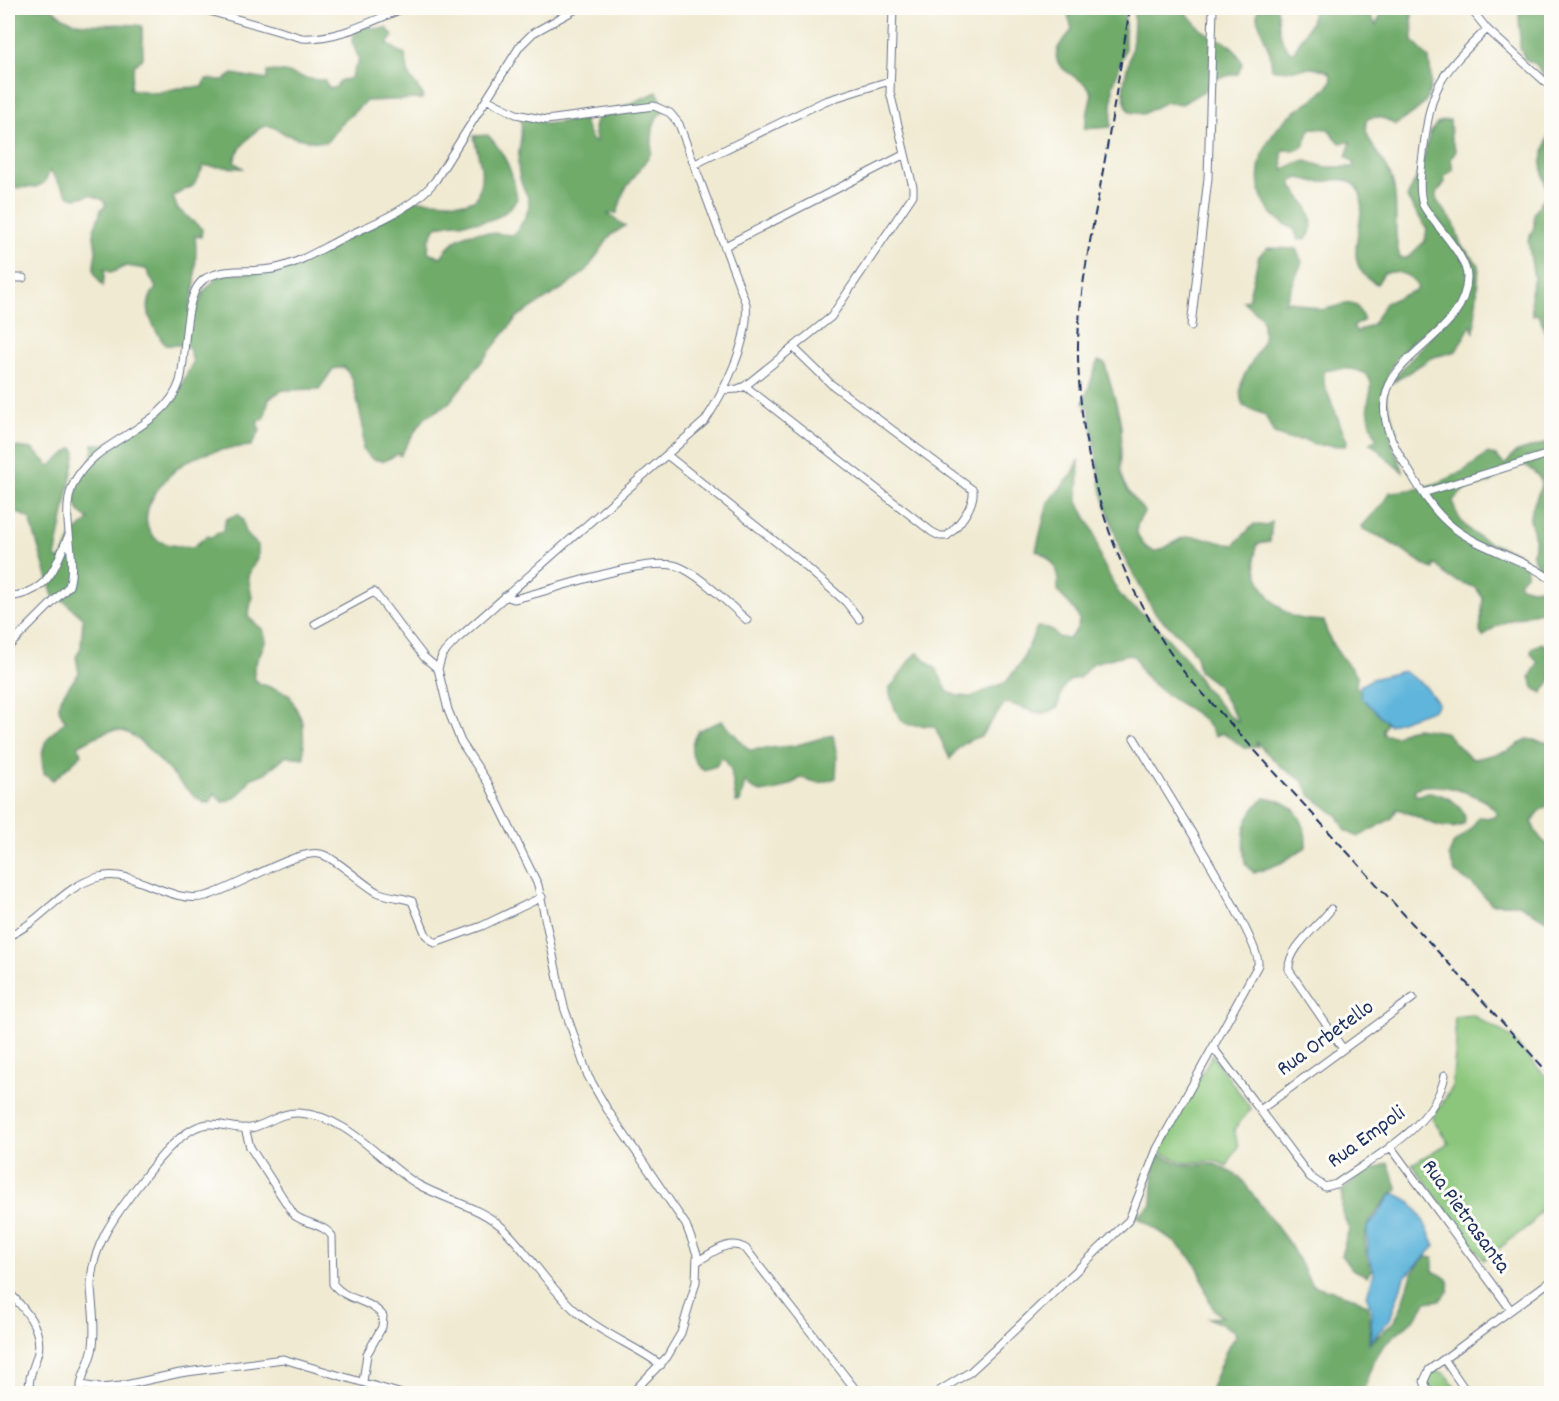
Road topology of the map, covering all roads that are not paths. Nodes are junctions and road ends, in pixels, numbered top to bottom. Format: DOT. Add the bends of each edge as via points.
graph roads {
  1 [pos="199,8"];
  2 [pos="404,8"];
  3 [pos="578,8"];
  4 [pos="893,8"];
  5 [pos="1213,8"];
  6 [pos="1470,8"];
  7 [pos="1487,29"];
  8 [pos="890,81"];
  9 [pos="1551,88"];
  10 [pos="488,100"];
  11 [pos="905,154"];
  12 [pos="695,164"];
  13 [pos="725,246"];
  14 [pos="8,278"];
  15 [pos="23,278"];
  16 [pos="1191,326"];
  17 [pos="794,348"];
  18 [pos="745,386"];
  19 [pos="722,390"];
  20 [pos="1551,453"];
  21 [pos="667,454"];
  22 [pos="1423,493"];
  23 [pos="69,535"];
  24 [pos="1551,580"];
  25 [pos="505,596"];
  26 [pos="8,597"];
  27 [pos="860,619"];
  28 [pos="747,620"];
  29 [pos="315,624"];
  30 [pos="8,647"];
  31 [pos="438,669"];
  32 [pos="1134,738"];
  33 [pos="542,897"];
  34 [pos="1331,909"];
  35 [pos="8,936"];
  36 [pos="1413,998"];
  37 [pos="1344,1049"];
  38 [pos="1215,1050"];
  39 [pos="1445,1075"];
  40 [pos="1260,1110"];
  41 [pos="245,1128"];
  42 [pos="1390,1146"];
  43 [pos="698,1261"];
  44 [pos="1551,1280"];
  45 [pos="8,1291"];
  46 [pos="1511,1310"];
  47 [pos="1444,1359"];
  48 [pos="661,1365"];
  49 [pos="363,1382"];
  50 [pos="81,1385"];
  51 [pos="30,1394"];
  52 [pos="81,1394"];
  53 [pos="402,1394"];
  54 [pos="631,1394"];
  55 [pos="859,1394"];
  56 [pos="934,1394"];
  57 [pos="1429,1394"];
  58 [pos="1468,1394"];
  1 -- 2 [label="street" via="315,39"];
  3 -- 10 [label="street" via="533,33 520,46"];
  4 -- 8 [label="street"];
  5 -- 16 [label="street" via="1208,178"];
  6 -- 7 [label="street"];
  7 -- 9 [label="street"];
  7 -- 22 [label="street" via="1448,68 1436,87 1426,123 1421,176 1423,205 1466,269 1466,288 1449,318 1392,378 1386,398 1390,440"];
  8 -- 11 [label="street"];
  8 -- 12 [label="street" via="825,101"];
  10 -- 12 [label="street" via="516,114 546,120 658,107 670,112 679,124"];
  10 -- 23 [label="street" via="435,182 411,202 300,261 264,270 229,270 199,284 189,309 183,367 173,397 160,412 115,441 82,470 70,494"];
  11 -- 13 [label="street"];
  11 -- 17 [label="street" via="913,195 831,317"];
  12 -- 13 [label="street"];
  13 -- 19 [label="street" via="747,314 743,339"];
  14 -- 15 [label="street"];
  17 -- 18 [label="street"];
  17 -- 18 [label="street" via="831,384 974,490 969,509 946,536 932,532"];
  18 -- 19 [label="street"];
  19 -- 21 [label="street" via="705,422"];
  20 -- 22 [label="street"];
  21 -- 25 [label="street"];
  21 -- 27 [label="street" via="795,558"];
  22 -- 24 [label="street" via="1457,530"];
  23 -- 26 [label="street" via="47,582 32,591"];
  23 -- 30 [label="street" via="69,586"];
  25 -- 28 [label="street" via="520,597 663,564 688,571"];
  25 -- 31 [label="street" via="442,655"];
  29 -- 31 [label="street" via="374,592 424,657"];
  31 -- 33 [label="street" via="460,742 501,808"];
  32 -- 56 [label="street" via="1219,880 1254,945 1258,965 1157,1149 1129,1220 995,1349 969,1372"];
  33 -- 35 [label="street" via="435,943 426,935 412,901 379,893 330,858 313,853 199,897 180,896 116,876 100,876 65,894 30,925"];
  33 -- 43 [label="street" via="564,1006 588,1076 686,1225"];
  34 -- 37 [label="street" via="1294,952 1288,965 1291,976"];
  36 -- 37 [label="street, Rua Orbetello"];
  37 -- 40 [label="street, Rua Orbetello"];
  38 -- 40 [label="street"];
  39 -- 42 [label="street, Rua Empoli" via="1443,1086 1423,1119"];
  40 -- 42 [label="street, Rua Empoli" via="1310,1177 1325,1187 1336,1184"];
  41 -- 48 [label="street" via="298,1113 316,1117 364,1140 415,1182 500,1226 578,1313"];
  41 -- 49 [label="street" via="250,1146 294,1215 332,1236 333,1284 383,1316 382,1327 367,1354"];
  41 -- 50 [label="street" via="205,1124 186,1133 144,1177 108,1228 92,1269 94,1339"];
  42 -- 46 [label="street, Rua Pietrasanta"];
  43 -- 48 [label="street" via="681,1333"];
  43 -- 55 [label="street" via="727,1245 746,1250"];
  44 -- 46 [label="street"];
  45 -- 51 [label="street" via="32,1320 37,1336 38,1351 28,1377"];
  46 -- 47 [label="street"];
  47 -- 57 [label="street" via="1425,1375"];
  47 -- 58 [label="street"];
  48 -- 54 [label="street"];
  49 -- 50 [label="street" via="294,1360 273,1359 121,1386"];
  49 -- 53 [label="street"];
  50 -- 52 [label="street"];
}
